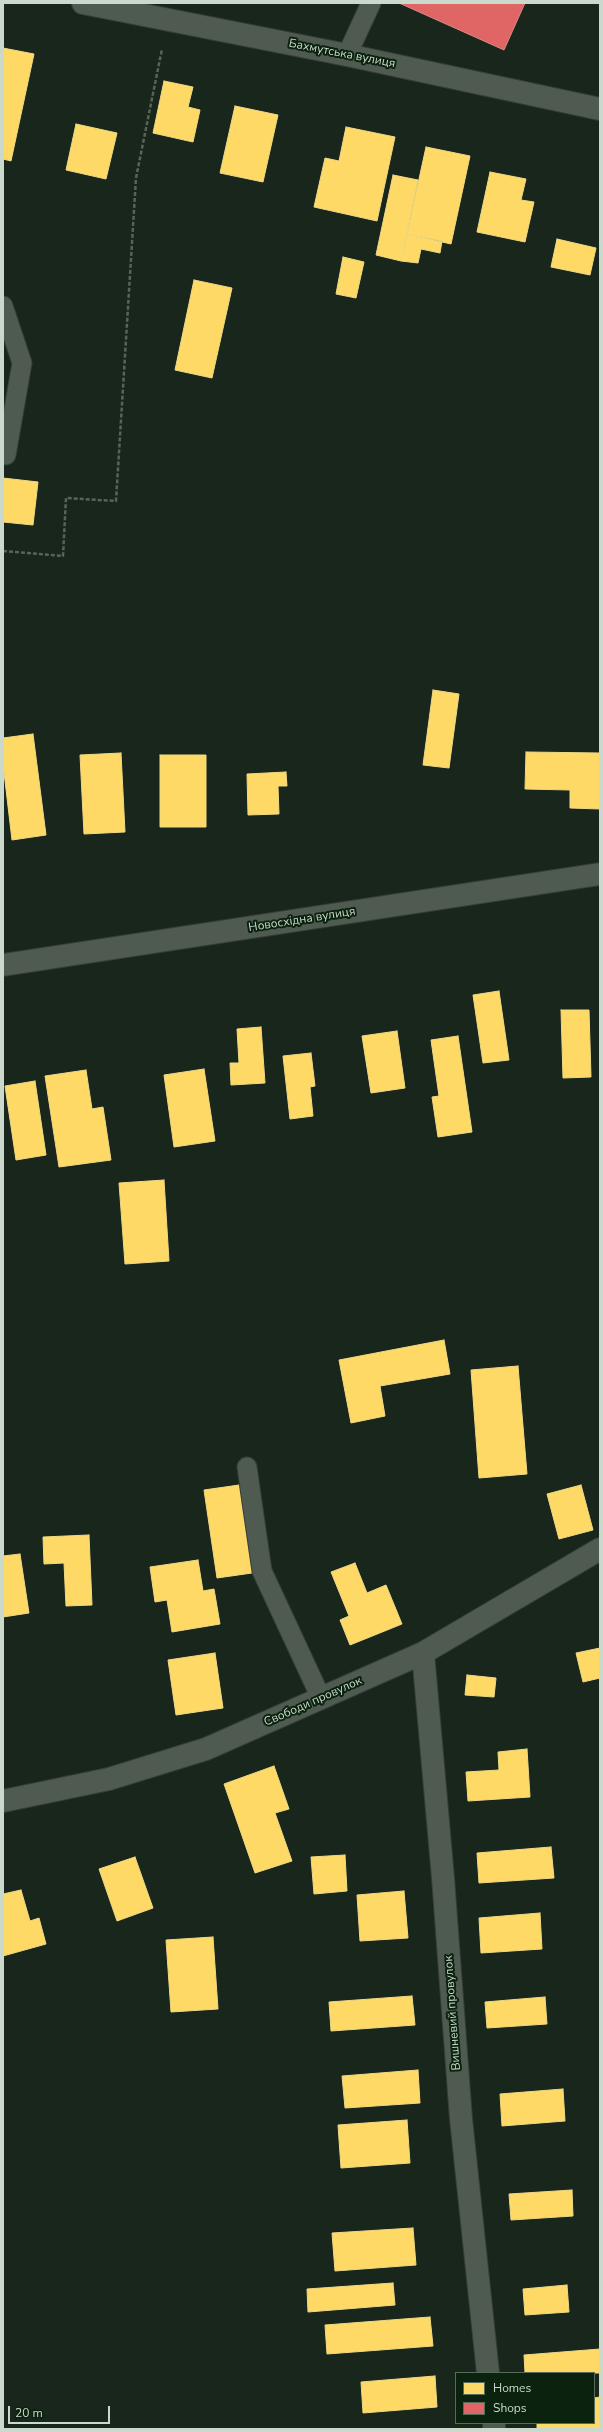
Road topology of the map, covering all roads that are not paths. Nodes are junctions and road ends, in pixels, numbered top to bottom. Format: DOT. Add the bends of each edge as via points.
graph roads {
  1 [pos="83,3"];
  2 [pos="371,3"];
  3 [pos="347,55"];
  4 [pos="600,109"];
  5 [pos="3,306"];
  6 [pos="6,455"];
  7 [pos="600,874"];
  8 [pos="3,966"];
  9 [pos="247,1467"];
  10 [pos="600,1549"];
  11 [pos="423,1653"];
  12 [pos="321,1698"];
  13 [pos="3,1801"];
  14 [pos="488,2372"];
  1 -- 3 [label="street, Бахмутська вулиця"];
  2 -- 3 [label="lane"];
  3 -- 4 [label="street, Бахмутська вулиця"];
  5 -- 6 [label="lane" via="22,363"];
  7 -- 8 [label="street, Новосхідна вулиця"];
  9 -- 12 [label="lane" via="262,1571"];
  10 -- 11 [label="street, Свободи провулок"];
  11 -- 12 [label="street, Свободи провулок"];
  11 -- 14 [label="street, Вишневий провулок" via="461,2119"];
  12 -- 13 [label="street, Свободи провулок" via="206,1749 108,1779"];
}
